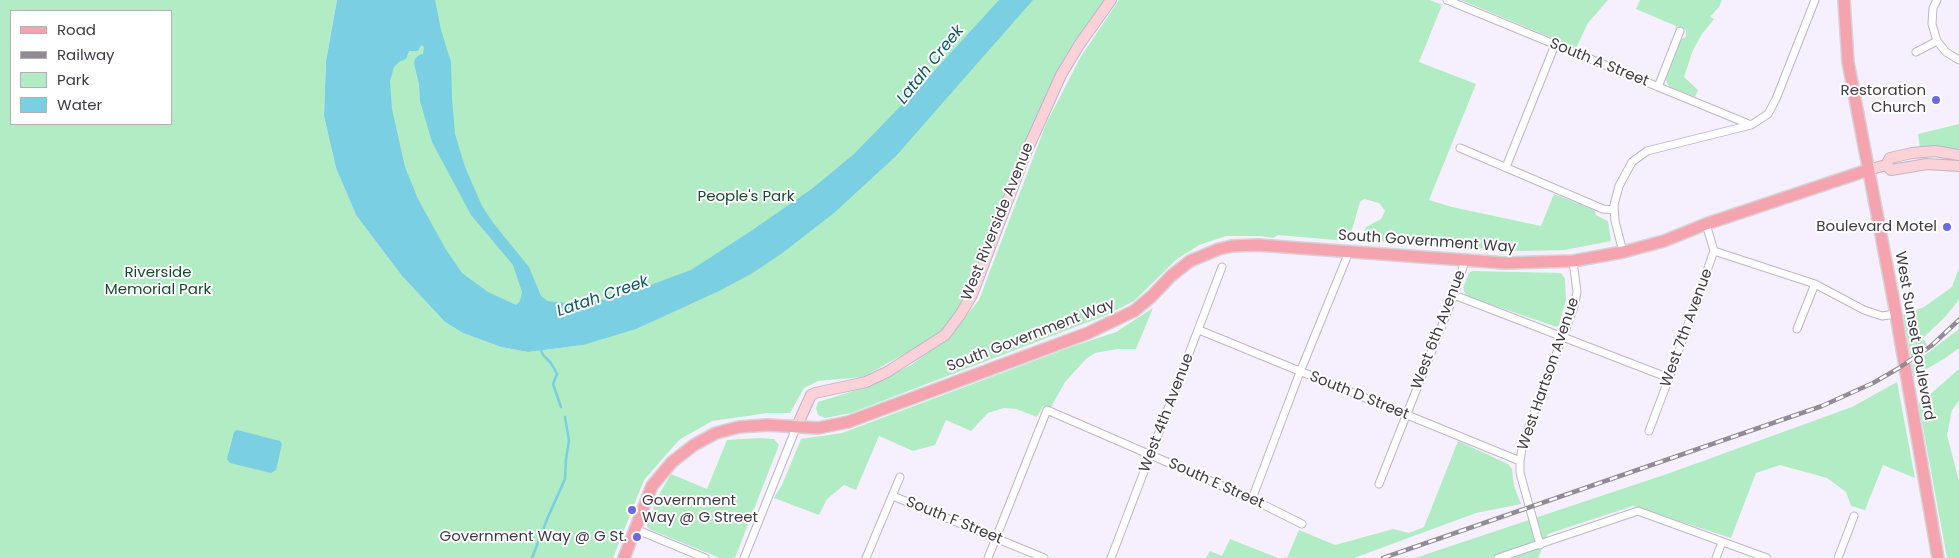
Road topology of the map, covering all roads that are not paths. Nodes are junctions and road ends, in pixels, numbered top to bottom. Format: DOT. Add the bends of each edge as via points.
graph roads {
  1 [pos="1111,0"];
  2 [pos="1447,0"];
  3 [pos="1815,0"];
  4 [pos="1844,0"];
  5 [pos="1937,0"];
  6 [pos="1680,31"];
  7 [pos="1937,41"];
  8 [pos="1555,45"];
  9 [pos="1916,52"];
  10 [pos="1959,60"];
  11 [pos="1658,87"];
  12 [pos="1751,125"];
  13 [pos="1460,148"];
  14 [pos="1959,155"];
  15 [pos="1886,165"];
  16 [pos="1959,166"];
  17 [pos="1506,167"];
  18 [pos="1868,170"];
  19 [pos="1614,210"];
  20 [pos="1706,224"];
  21 [pos="1714,251"];
  22 [pos="1349,252"];
  23 [pos="1623,252"];
  24 [pos="1465,261"];
  25 [pos="1573,261"];
  26 [pos="1222,267"];
  27 [pos="1815,284"];
  28 [pos="1454,295"];
  29 [pos="1895,314"];
  30 [pos="1797,328"];
  31 [pos="1199,330"];
  32 [pos="1563,337"];
  33 [pos="1300,372"];
  34 [pos="1669,378"];
  35 [pos="1406,416"];
  36 [pos="796,428"];
  37 [pos="1648,431"];
  38 [pos="1150,454"];
  39 [pos="1520,461"];
  40 [pos="900,477"];
  41 [pos="1379,484"];
  42 [pos="892,496"];
  43 [pos="1252,499"];
  44 [pos="1854,516"];
  45 [pos="1302,524"];
  46 [pos="635,529"];
  47 [pos="996,538"];
  48 [pos="1722,542"];
  49 [pos="1540,545"];
  50 [pos="624,558"];
  51 [pos="705,558"];
  52 [pos="744,558"];
  53 [pos="866,558"];
  54 [pos="988,558"];
  55 [pos="1044,558"];
  56 [pos="1111,558"];
  57 [pos="1498,558"];
  58 [pos="1716,558"];
  59 [pos="1766,558"];
  60 [pos="1838,558"];
  61 [pos="1938,558"];
  1 -- 36 [label="main road, West Riverside Avenue" via="1061,75 1025,154 972,295 960,315 945,335 886,372 866,382 814,392"];
  2 -- 8 [label="street, South A Street"];
  3 -- 12 [label="street" via="1776,99 1768,114"];
  4 -- 18 [label="main road, West Sunset Boulevard" via="1848,62"];
  5 -- 7 [label="street" via="1932,24"];
  6 -- 11 [label="street"];
  7 -- 9 [label="street"];
  7 -- 10 [label="street"];
  8 -- 11 [label="street, South A Street"];
  8 -- 17 [label="street"];
  11 -- 12 [label="street, South A Street"];
  12 -- 19 [label="street" via="1642,153 1623,177"];
  13 -- 17 [label="street"];
  14 -- 15 [label="main road" via="1912,153 1890,158"];
  15 -- 16 [label="main road" via="1891,170 1927,164"];
  15 -- 18 [label="main road"];
  17 -- 19 [label="street" via="1606,210"];
  18 -- 20 [label="main road, South Government Way"];
  18 -- 29 [label="main road, West Sunset Boulevard"];
  19 -- 23 [label="street"];
  20 -- 21 [label="street, West 7th Avenue"];
  20 -- 23 [label="main road, South Government Way" via="1664,241"];
  21 -- 27 [label="street"];
  21 -- 34 [label="street, West 7th Avenue"];
  22 -- 24 [label="main road, South Government Way"];
  22 -- 33 [label="street"];
  22 -- 36 [label="main road, South Government Way" via="1258,246 1219,248 1190,261 1134,311 1088,333 848,422 818,428"];
  23 -- 25 [label="main road, South Government Way"];
  24 -- 25 [label="main road, South Government Way" via="1532,264"];
  24 -- 28 [label="street, West 6th Avenue"];
  25 -- 32 [label="street, West Hartson Avenue" via="1577,292"];
  26 -- 31 [label="street, West 4th Avenue"];
  27 -- 29 [label="street" via="1864,310 1882,316"];
  27 -- 30 [label="street"];
  28 -- 32 [label="street"];
  28 -- 35 [label="street, West 6th Avenue"];
  29 -- 61 [label="main road, West Sunset Boulevard"];
  31 -- 33 [label="street, South D Street"];
  31 -- 38 [label="street, West 4th Avenue"];
  32 -- 34 [label="street"];
  32 -- 39 [label="street, West Hartson Avenue" via="1523,442"];
  33 -- 35 [label="street, South D Street"];
  33 -- 43 [label="street"];
  34 -- 37 [label="street, West 7th Avenue"];
  35 -- 39 [label="street, South D Street"];
  35 -- 41 [label="street, West 6th Avenue"];
  36 -- 46 [label="main road, South Government Way" via="740,427 716,432 694,445 672,462 652,486"];
  36 -- 52 [label="street"];
  38 -- 43 [label="street, South E Street"];
  38 -- 47 [label="street, South E Street" via="1047,410"];
  38 -- 56 [label="street, West 4th Avenue"];
  39 -- 49 [label="street, West Hartson Avenue" via="1520,474"];
  40 -- 42 [label="street"];
  42 -- 47 [label="street, South F Street"];
  42 -- 53 [label="street"];
  43 -- 45 [label="street, South E Street"];
  44 -- 60 [label="street"];
  46 -- 50 [label="main road, South Government Way"];
  46 -- 51 [label="street"];
  47 -- 54 [label="street"];
  47 -- 55 [label="street, South F Street"];
  48 -- 49 [label="street" via="1638,511"];
  48 -- 58 [label="street"];
  48 -- 59 [label="street"];
  49 -- 57 [label="street"];
}
